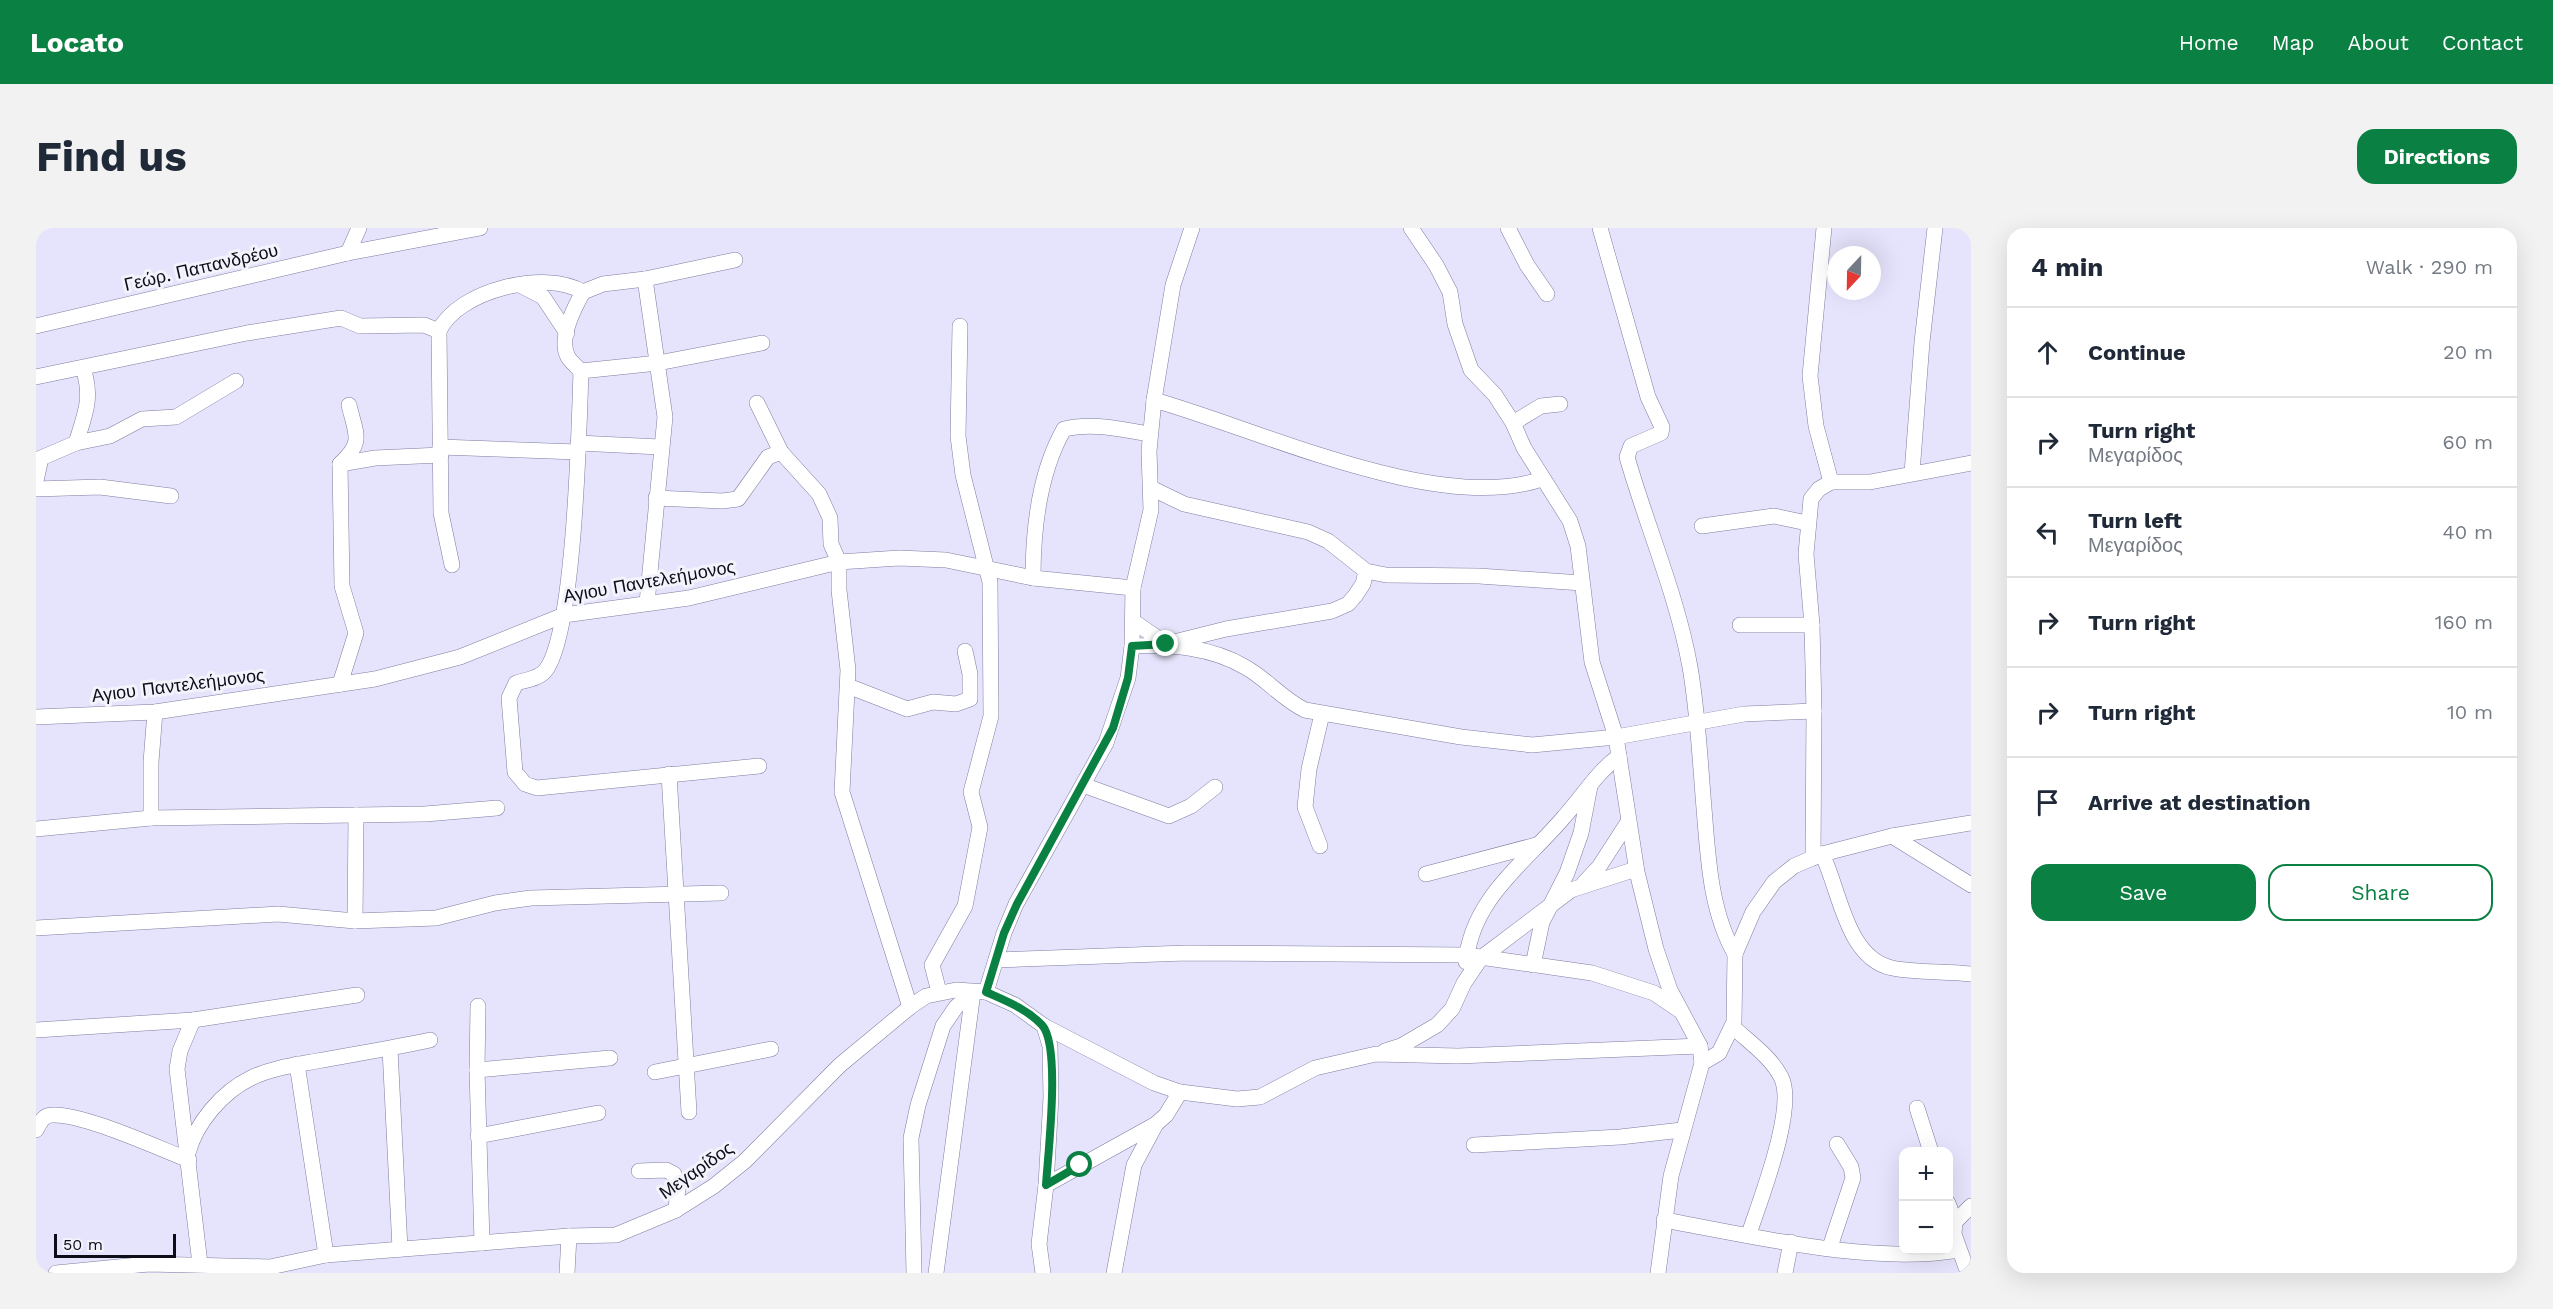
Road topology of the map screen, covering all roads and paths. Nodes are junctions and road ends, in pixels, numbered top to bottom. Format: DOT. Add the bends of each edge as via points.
graph roads {
  1 [pos="359,228"];
  2 [pos="1192,228"];
  3 [pos="1410,228"];
  4 [pos="1508,228"];
  5 [pos="1600,228"];
  6 [pos="1824,228"];
  7 [pos="1935,228"];
  8 [pos="475,229"];
  9 [pos="348,253"];
  10 [pos="735,260"];
  11 [pos="645,279"];
  12 [pos="520,285"];
  13 [pos="583,292"];
  14 [pos="1547,294"];
  15 [pos="36,326"];
  16 [pos="960,326"];
  17 [pos="438,331"];
  18 [pos="567,333"];
  19 [pos="762,343"];
  20 [pos="658,363"];
  21 [pos="83,368"];
  22 [pos="581,371"];
  23 [pos="36,377"];
  24 [pos="236,381"];
  25 [pos="1154,400"];
  26 [pos="757,403"];
  27 [pos="1560,404"];
  28 [pos="349,405"];
  29 [pos="1514,423"];
  30 [pos="1150,434"];
  31 [pos="76,443"];
  32 [pos="578,447"];
  33 [pos="660,447"];
  34 [pos="440,451"];
  35 [pos="781,452"];
  36 [pos="1971,463"];
  37 [pos="339,464"];
  38 [pos="1912,473"];
  39 [pos="1542,479"];
  40 [pos="36,480"];
  41 [pos="1832,482"];
  42 [pos="1150,488"];
  43 [pos="171,496"];
  44 [pos="656,498"];
  45 [pos="1807,523"];
  46 [pos="1702,526"];
  47 [pos="839,562"];
  48 [pos="452,565"];
  49 [pos="986,570"];
  50 [pos="1366,571"];
  51 [pos="1033,578"];
  52 [pos="1582,583"];
  53 [pos="1133,588"];
  54 [pos="647,603"];
  55 [pos="564,615"];
  56 [pos="1133,621"];
  57 [pos="1740,625"];
  58 [pos="1812,625"];
  59 [pos="1166,644"];
  60 [pos="1132,646"];
  61 [pos="965,651"];
  62 [pos="340,684"];
  63 [pos="848,686"];
  64 [pos="155,711"];
  65 [pos="1814,711"];
  66 [pos="1322,714"];
  67 [pos="36,717"];
  68 [pos="1697,722"];
  69 [pos="1616,737"];
  70 [pos="1619,756"];
  71 [pos="759,766"];
  72 [pos="669,774"];
  73 [pos="1592,782"];
  74 [pos="1083,785"];
  75 [pos="1215,786"];
  76 [pos="497,808"];
  77 [pos="356,815"];
  78 [pos="151,818"];
  79 [pos="1628,822"];
  80 [pos="1971,823"];
  81 [pos="36,829"];
  82 [pos="1892,836"];
  83 [pos="1538,845"];
  84 [pos="1320,846"];
  85 [pos="1818,856"];
  86 [pos="1636,869"];
  87 [pos="1426,874"];
  88 [pos="1582,885"];
  89 [pos="1971,885"];
  90 [pos="721,893"];
  91 [pos="677,896"];
  92 [pos="1554,903"];
  93 [pos="356,921"];
  94 [pos="36,928"];
  95 [pos="1735,954"];
  96 [pos="1474,956"];
  97 [pos="996,960"];
  98 [pos="1533,965"];
  99 [pos="1971,974"];
  100 [pos="939,992"];
  101 [pos="980,992"];
  102 [pos="357,995"];
  103 [pos="478,1006"];
  104 [pos="910,1007"];
  105 [pos="1682,1011"];
  106 [pos="193,1020"];
  107 [pos="1044,1026"];
  108 [pos="1732,1027"];
  109 [pos="36,1030"];
  110 [pos="430,1040"];
  111 [pos="1700,1046"];
  112 [pos="390,1049"];
  113 [pos="771,1049"];
  114 [pos="1376,1054"];
  115 [pos="610,1058"];
  116 [pos="1702,1063"];
  117 [pos="297,1064"];
  118 [pos="685,1064"];
  119 [pos="477,1070"];
  120 [pos="655,1072"];
  121 [pos="1180,1092"];
  122 [pos="1917,1108"];
  123 [pos="598,1113"];
  124 [pos="689,1113"];
  125 [pos="1156,1124"];
  126 [pos="36,1130"];
  127 [pos="1682,1131"];
  128 [pos="478,1136"];
  129 [pos="1837,1144"];
  130 [pos="1474,1145"];
  131 [pos="1929,1147"];
  132 [pos="189,1157"];
  133 [pos="639,1171"];
  134 [pos="1046,1185"];
  135 [pos="1971,1206"];
  136 [pos="676,1210"];
  137 [pos="1953,1217"];
  138 [pos="1664,1220"];
  139 [pos="1955,1222"];
  140 [pos="1749,1234"];
  141 [pos="568,1236"];
  142 [pos="1791,1242"];
  143 [pos="482,1243"];
  144 [pos="1830,1247"];
  145 [pos="400,1249"];
  146 [pos="1959,1250"];
  147 [pos="326,1255"];
  148 [pos="200,1264"];
  149 [pos="236,1270"];
  150 [pos="56,1273"];
  151 [pos="567,1273"];
  152 [pos="914,1273"];
  153 [pos="936,1273"];
  154 [pos="1043,1273"];
  155 [pos="1114,1273"];
  156 [pos="1658,1273"];
  157 [pos="1785,1273"];
  158 [pos="1968,1273"];
  1 -- 9 [label="street"];
  2 -- 25 [label="street" via="1173,285"];
  3 -- 29 [label="street" via="1449,292 1471,370"];
  4 -- 14 [label="street"];
  5 -- 68 [label="street" via="1648,397 1662,427 1661,433 1631,446 1627,457 1680,622"];
  6 -- 41 [label="street" via="1810,375 1818,436"];
  7 -- 38 [label="street"];
  8 -- 9 [label="street, Γεώρ. Παπανδρέου"];
  9 -- 15 [label="street, Γεώρ. Παπανδρέου"];
  10 -- 11 [label="street"];
  11 -- 13 [label="street" via="603,284"];
  11 -- 20 [label="street"];
  12 -- 13 [label="street" via="556,281"];
  12 -- 17 [label="street" via="481,295 456,308"];
  12 -- 18 [label="street" via="543,297"];
  13 -- 18 [label="street"];
  16 -- 49 [label="street" via="958,436 963,475"];
  17 -- 21 [label="street" via="424,326 360,326 341,318"];
  17 -- 34 [label="street"];
  18 -- 22 [label="street" via="568,356"];
  19 -- 20 [label="street"];
  20 -- 22 [label="street"];
  20 -- 33 [label="street" via="665,417"];
  21 -- 23 [label="street"];
  21 -- 31 [label="street" via="89,386 88,405"];
  22 -- 32 [label="street"];
  24 -- 31 [label="street" via="176,417 142,419 110,436"];
  25 -- 30 [label="street"];
  25 -- 39 [label="street" via="1341,462 1406,477 1479,488 1521,486"];
  26 -- 35 [label="street"];
  27 -- 29 [label="street" via="1540,406"];
  28 -- 37 [label="street" via="357,444"];
  29 -- 39 [label="street"];
  30 -- 42 [label="street"];
  30 -- 51 [label="street" via="1103,426 1064,429 1054,446 1039,502 1033,536"];
  31 -- 40 [label="street" via="41,458"];
  32 -- 33 [label="street"];
  32 -- 34 [label="street"];
  32 -- 55 [label="street"];
  33 -- 44 [label="street"];
  34 -- 37 [label="street"];
  34 -- 48 [label="street" via="441,513"];
  35 -- 44 [label="street" via="768,456 738,499"];
  35 -- 47 [label="street" via="819,494 830,518 831,544"];
  36 -- 38 [label="street"];
  37 -- 62 [label="street" via="342,586 356,633"];
  38 -- 41 [label="street" via="1870,482"];
  39 -- 52 [label="street" via="1570,521 1578,546"];
  40 -- 43 [label="street"];
  41 -- 45 [label="street" via="1810,499"];
  42 -- 50 [label="street" via="1184,504 1308,532 1328,541"];
  42 -- 53 [label="street" via="1151,510"];
  44 -- 54 [label="street"];
  45 -- 46 [label="street" via="1774,516"];
  45 -- 58 [label="street"];
  47 -- 49 [label="street, Αγιου Παντελεήμονος" via="946,560"];
  47 -- 54 [label="street, Αγιου Παντελεήμονος"];
  47 -- 63 [label="street"];
  49 -- 51 [label="street, Αγιου Παντελεήμονος"];
  49 -- 100 [label="street" via="991,597 991,716 971,792 980,827 965,906 932,965"];
  50 -- 52 [label="street"];
  50 -- 59 [label="street" via="1355,596 1332,611 1226,629"];
  51 -- 53 [label="street, Αγιου Παντελεήμονος"];
  52 -- 69 [label="street" via="1592,662"];
  53 -- 56 [label="street"];
  54 -- 55 [label="street, Αγιου Παντελεήμονος"];
  55 -- 62 [label="street, Αγιου Παντελεήμονος" via="460,657"];
  55 -- 72 [label="street" via="551,662 543,674 511,688 515,772 525,784 537,788"];
  56 -- 59 [label="street"];
  56 -- 60 [label="street"];
  57 -- 58 [label="street"];
  58 -- 65 [label="street"];
  59 -- 60 [label="street"];
  59 -- 66 [label="street" via="1223,656 1246,667 1290,703"];
  60 -- 74 [label="street" via="1120,709"];
  61 -- 63 [label="street" via="971,692 970,699 963,703 933,702 907,709"];
  62 -- 64 [label="street, Αγιου Παντελεήμονος"];
  63 -- 104 [label="street" via="842,792"];
  64 -- 67 [label="street, Αγιου Παντελεήμονος"];
  64 -- 78 [label="street" via="150,762"];
  65 -- 68 [label="street" via="1744,714"];
  65 -- 85 [label="street"];
  66 -- 69 [label="street" via="1532,745"];
  66 -- 84 [label="street" via="1305,807"];
  68 -- 69 [label="street"];
  68 -- 95 [label="street" via="1710,873 1721,923"];
  69 -- 70 [label="street"];
  70 -- 73 [label="street" via="1598,772"];
  70 -- 79 [label="street"];
  71 -- 72 [label="street"];
  72 -- 91 [label="street"];
  73 -- 83 [label="street"];
  73 -- 92 [label="street" via="1581,833"];
  74 -- 75 [label="street" via="1169,816 1191,806"];
  74 -- 97 [label="street" via="1022,894"];
  76 -- 77 [label="street"];
  77 -- 78 [label="street"];
  77 -- 93 [label="street"];
  78 -- 81 [label="street"];
  79 -- 86 [label="street"];
  79 -- 88 [label="street" via="1599,867"];
  80 -- 82 [label="street"];
  82 -- 85 [label="street"];
  82 -- 89 [label="street"];
  83 -- 87 [label="street"];
  83 -- 96 [label="street" via="1475,921"];
  85 -- 95 [label="street" via="1794,866 1774,882 1753,912"];
  85 -- 99 [label="street" via="1833,876 1853,938 1870,957 1891,968"];
  86 -- 88 [label="street"];
  86 -- 105 [label="street" via="1656,949"];
  88 -- 92 [label="street"];
  90 -- 91 [label="street"];
  91 -- 93 [label="street" via="531,898 436,918"];
  91 -- 118 [label="street"];
  92 -- 96 [label="street"];
  92 -- 98 [label="street" via="1542,922"];
  93 -- 94 [label="street" via="278,914"];
  95 -- 108 [label="street" via="1736,1003"];
  96 -- 97 [label="street" via="1209,952"];
  96 -- 98 [label="street"];
  96 -- 114 [label="street" via="1452,1009 1437,1025 1401,1046"];
  97 -- 101 [label="street"];
  98 -- 105 [label="street" via="1592,973 1626,983 1654,993"];
  100 -- 101 [label="street, Μεγαρίδος"];
  100 -- 104 [label="street, Μεγαρίδος"];
  101 -- 107 [label="street, Μεγαρίδος" via="1015,1005"];
  101 -- 152 [label="street" via="956,1007 943,1026 916,1116 911,1138"];
  101 -- 153 [label="street"];
  102 -- 106 [label="street"];
  103 -- 119 [label="street"];
  104 -- 136 [label="street, Μεγαρίδος" via="840,1065 745,1161"];
  105 -- 111 [label="street"];
  106 -- 109 [label="street"];
  106 -- 132 [label="street" via="177,1070"];
  107 -- 121 [label="street, Μεγαρίδος" via="1126,1070"];
  107 -- 134 [label="street" via="1052,1062"];
  108 -- 116 [label="street" via="1719,1053"];
  108 -- 140 [label="street" via="1765,1056 1786,1091 1783,1122"];
  110 -- 112 [label="street"];
  111 -- 114 [label="street" via="1458,1056"];
  111 -- 116 [label="street"];
  112 -- 117 [label="street"];
  112 -- 145 [label="street"];
  113 -- 118 [label="street"];
  114 -- 121 [label="street, Μεγαρίδος" via="1315,1068 1260,1098"];
  115 -- 119 [label="street"];
  116 -- 127 [label="street"];
  117 -- 132 [label="street" via="250,1078 226,1097 193,1137"];
  117 -- 147 [label="street"];
  118 -- 120 [label="street"];
  118 -- 124 [label="street"];
  119 -- 128 [label="street"];
  121 -- 125 [label="street"];
  122 -- 131 [label="street"];
  123 -- 128 [label="street"];
  125 -- 134 [label="street"];
  125 -- 155 [label="street" via="1134,1165"];
  126 -- 132 [label="street" via="41,1119 65,1116"];
  127 -- 130 [label="street"];
  127 -- 138 [label="street"];
  128 -- 143 [label="street"];
  129 -- 144 [label="street" via="1853,1178"];
  132 -- 148 [label="street"];
  133 -- 136 [label="street" via="666,1170 674,1174 678,1186"];
  134 -- 154 [label="street" via="1039,1244"];
  135 -- 139 [label="street"];
  136 -- 141 [label="street, Μεγαρίδος" via="616,1235"];
  137 -- 139 [label="street"];
  138 -- 140 [label="street"];
  138 -- 156 [label="street"];
  139 -- 146 [label="street"];
  140 -- 142 [label="street"];
  141 -- 143 [label="street, Μεγαρίδος"];
  141 -- 151 [label="street"];
  142 -- 144 [label="street"];
  142 -- 157 [label="street"];
  143 -- 145 [label="street, Μεγαρίδος"];
  144 -- 146 [label="street" via="1919,1254"];
  145 -- 147 [label="street, Μεγαρίδος"];
  146 -- 158 [label="street"];
  147 -- 149 [label="street, Μεγαρίδος"];
  148 -- 149 [label="street, Μεγαρίδος"];
  148 -- 150 [label="street, Μεγαρίδος" via="149,1264"];
}
